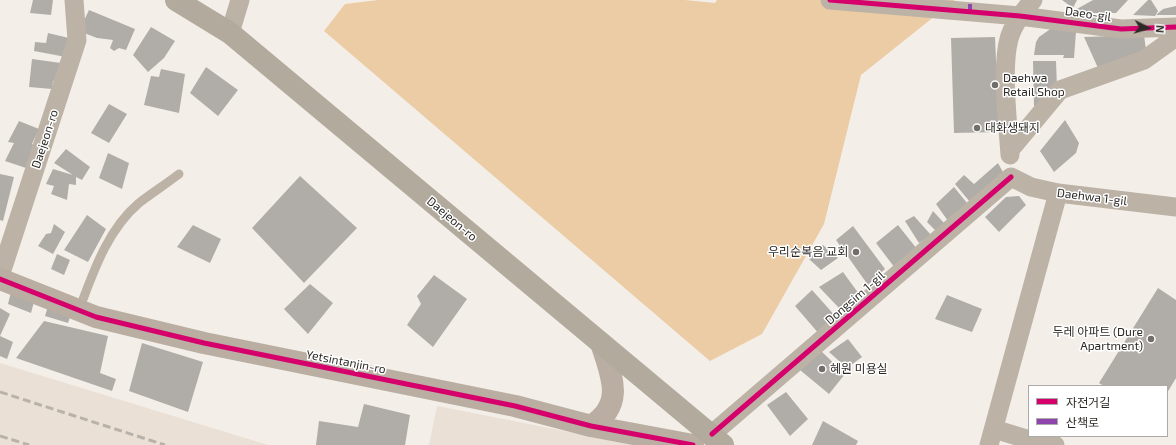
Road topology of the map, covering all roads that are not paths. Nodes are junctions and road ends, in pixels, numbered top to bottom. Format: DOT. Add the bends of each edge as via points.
graph roads {
  1 [pos="74,0"];
  2 [pos="176,0"];
  3 [pos="240,0"];
  4 [pos="830,0"];
  5 [pos="1033,0"];
  6 [pos="1020,16"];
  7 [pos="1176,27"];
  8 [pos="230,33"];
  9 [pos="1176,37"];
  10 [pos="1010,150"];
  11 [pos="179,174"];
  12 [pos="1011,177"];
  13 [pos="1058,193"];
  14 [pos="1176,207"];
  15 [pos="0,278"];
  16 [pos="79,310"];
  17 [pos="601,343"];
  18 [pos="592,426"];
  19 [pos="992,437"];
  20 [pos="717,440"];
  21 [pos="692,445"];
  22 [pos="1055,445"];
  1 -- 15 [label="street, Daejeon-ro" via="77,40"];
  2 -- 8 [label="main road, Daejeon-ro"];
  3 -- 8 [label="street"];
  4 -- 6 [label="street, Daeo-gil"];
  5 -- 6 [label="street"];
  6 -- 7 [label="street, Daeo-gil" via="1121,29"];
  6 -- 10 [label="street" via="1010,39 1006,63"];
  8 -- 17 [label="main road, Daejeon-ro"];
  9 -- 10 [label="street" via="1144,60 1060,90"];
  10 -- 12 [label="street"];
  11 -- 16 [label="lane" via="138,204 118,227 96,265"];
  12 -- 13 [label="street, Daehwa 1-gil" via="1030,187"];
  12 -- 20 [label="street, Dongsim 1-gil"];
  13 -- 14 [label="street, Daehwa 1-gil"];
  13 -- 19 [label="street"];
  15 -- 16 [label="street, Yetsintanjin-ro"];
  16 -- 18 [label="street, Yetsintanjin-ro" via="96,317 204,344 515,406"];
  17 -- 18 [label="street" via="614,385 612,402 604,418"];
  17 -- 20 [label="main road, Daejeon-ro"];
  18 -- 21 [label="street, Yetsintanjin-ro"];
  19 -- 22 [label="street"];
}
